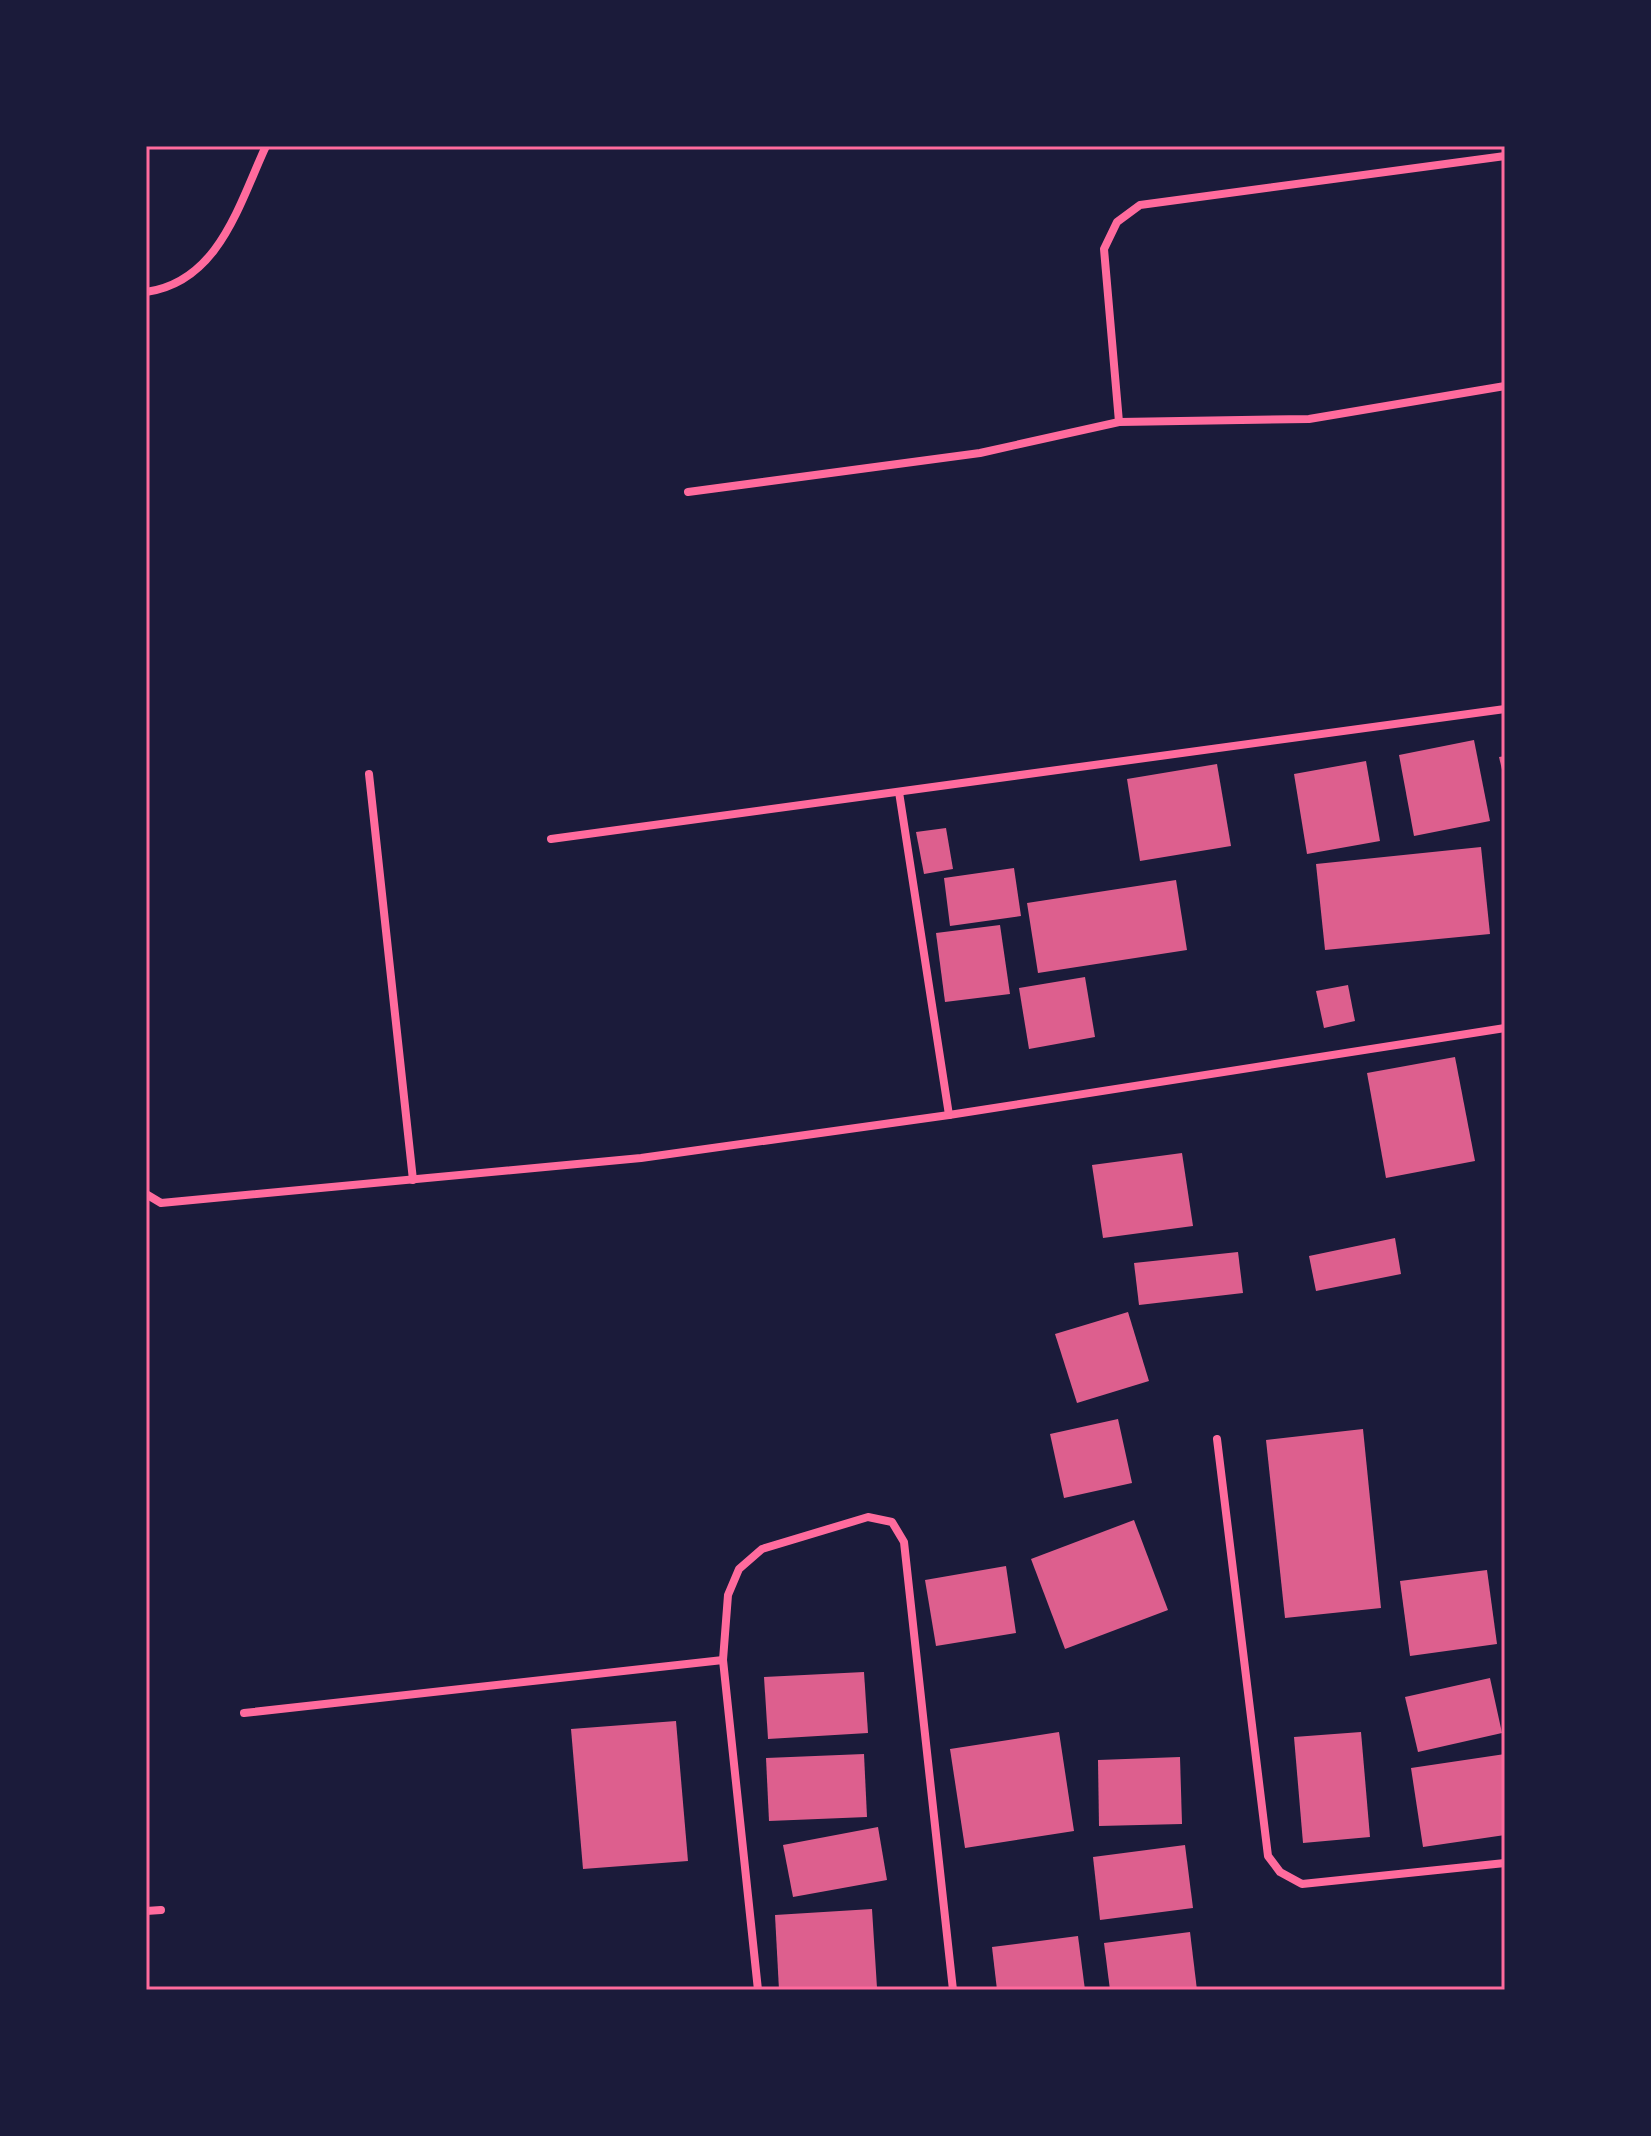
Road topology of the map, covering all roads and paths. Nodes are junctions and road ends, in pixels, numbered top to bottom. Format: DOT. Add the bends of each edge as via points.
graph roads {
  1 [pos="266,146"];
  2 [pos="1505,156"];
  3 [pos="146,292"];
  4 [pos="1505,386"];
  5 [pos="1119,422"];
  6 [pos="688,492"];
  7 [pos="1505,709"];
  8 [pos="369,774"];
  9 [pos="899,792"];
  10 [pos="551,839"];
  11 [pos="1505,1028"];
  12 [pos="949,1115"];
  13 [pos="413,1180"];
  14 [pos="146,1194"];
  15 [pos="1217,1439"];
  16 [pos="723,1660"];
  17 [pos="244,1713"];
  18 [pos="1505,1863"];
  19 [pos="161,1910"];
  20 [pos="146,1911"];
  21 [pos="758,1990"];
  22 [pos="953,1990"];
  1 -- 3 [label="street" via="218,249 194,274 167,289"];
  2 -- 5 [label="street" via="1140,205 1117,222 1104,249"];
  4 -- 5 [label="street" via="1309,419"];
  5 -- 6 [label="street" via="980,453"];
  7 -- 9 [label="street"];
  8 -- 13 [label="street"];
  9 -- 10 [label="street"];
  9 -- 12 [label="street"];
  11 -- 12 [label="street"];
  12 -- 13 [label="street" via="641,1158"];
  13 -- 14 [label="street" via="161,1203"];
  15 -- 18 [label="street" via="1268,1856 1280,1872 1302,1884"];
  16 -- 17 [label="street"];
  16 -- 21 [label="street"];
  16 -- 22 [label="street" via="728,1595 739,1569 762,1549 868,1517 892,1522 904,1542"];
  19 -- 20 [label="street"];
}
